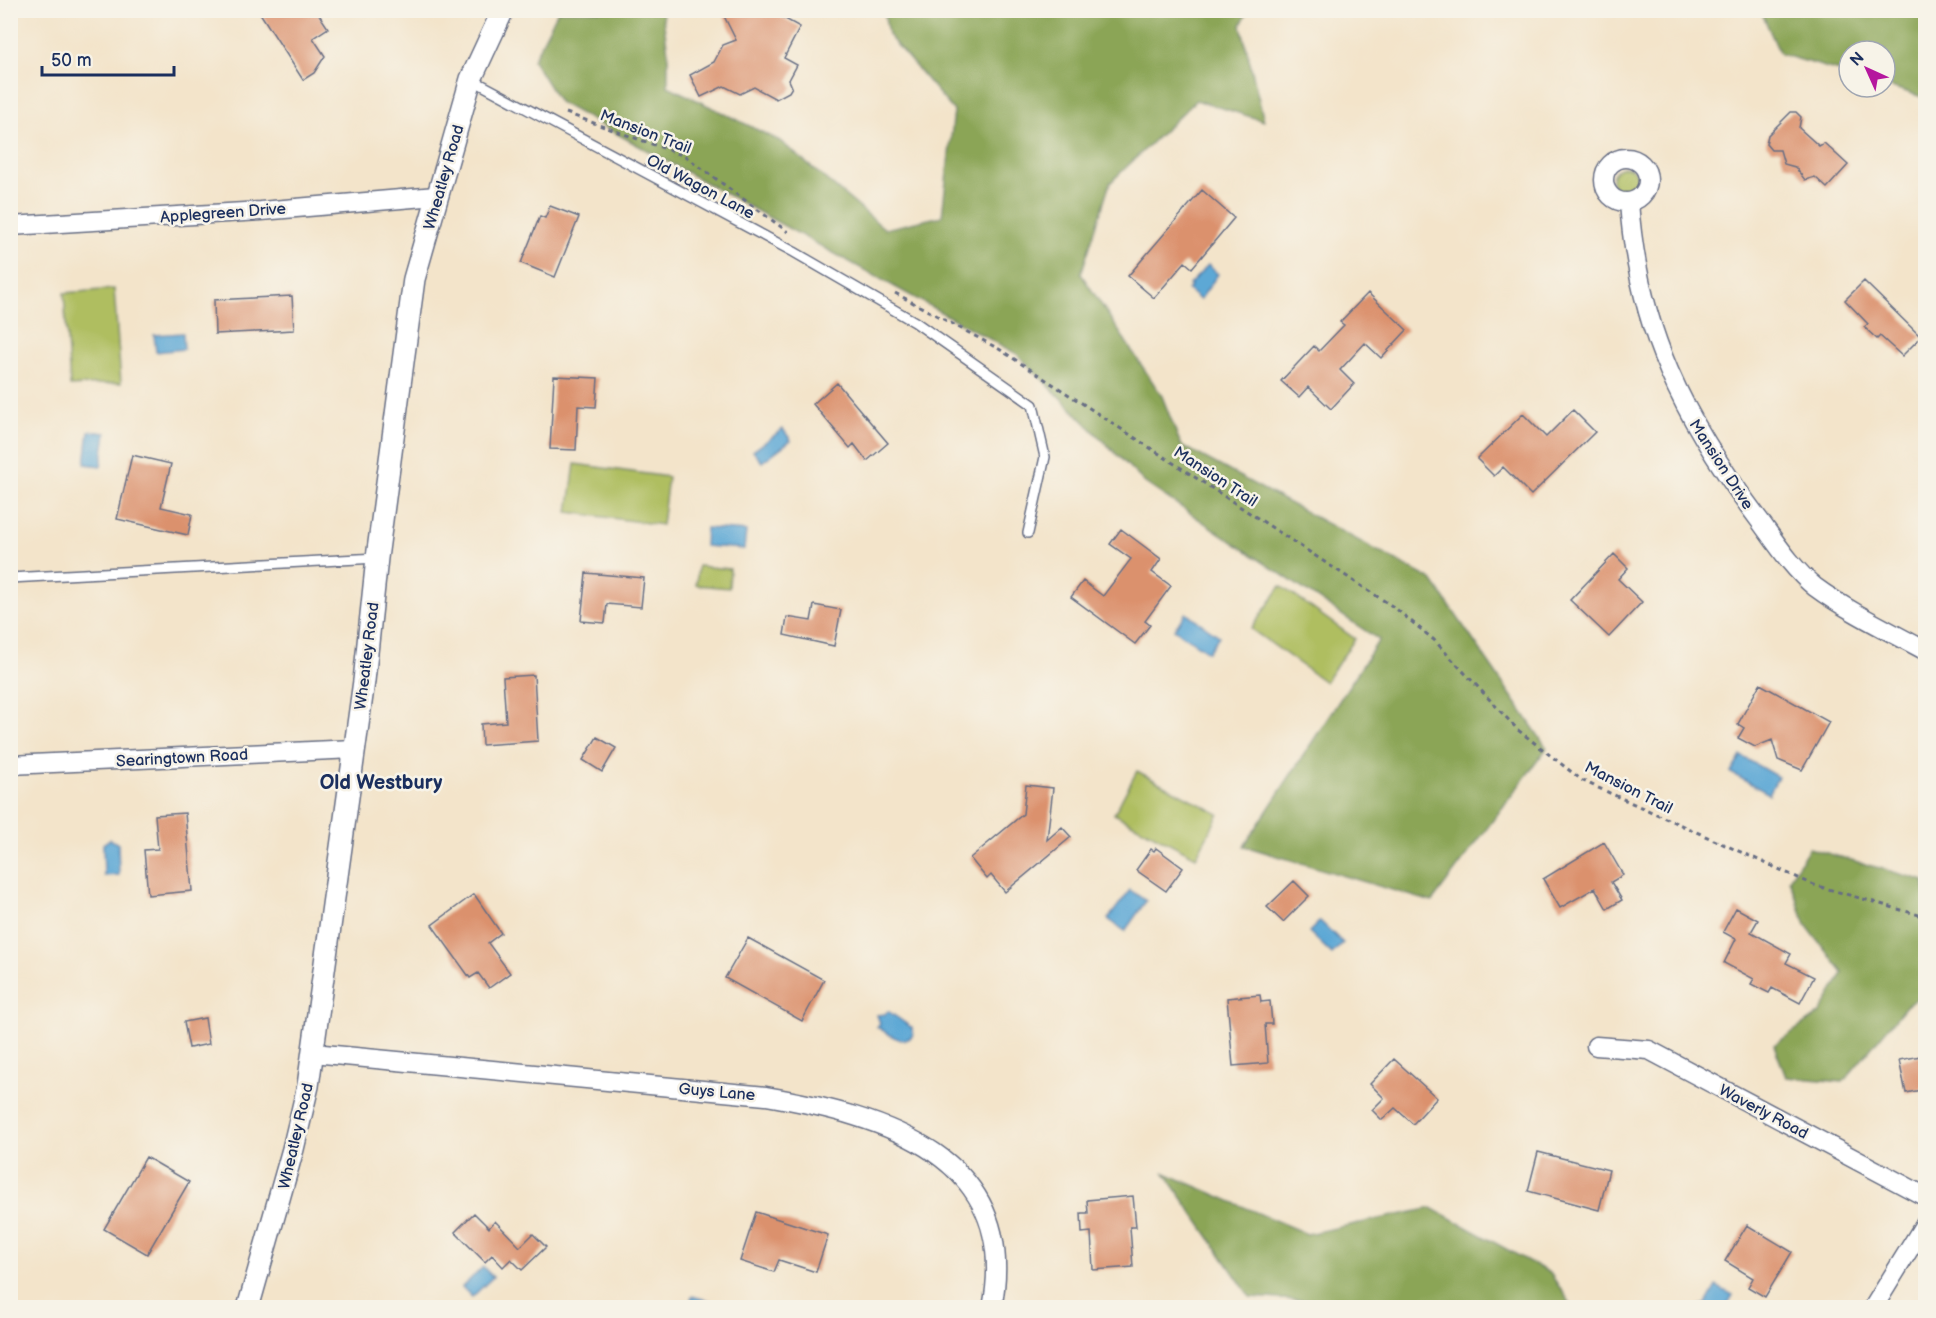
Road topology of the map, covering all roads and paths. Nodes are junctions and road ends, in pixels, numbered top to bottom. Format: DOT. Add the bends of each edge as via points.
graph roads {
  1 [pos="503,10"];
  2 [pos="471,79"];
  3 [pos="561,112"];
  4 [pos="436,196"];
  5 [pos="1629,202"];
  6 [pos="10,226"];
  7 [pos="791,234"];
  8 [pos="894,293"];
  9 [pos="1028,533"];
  10 [pos="377,558"];
  11 [pos="10,578"];
  12 [pos="1926,651"];
  13 [pos="354,749"];
  14 [pos="10,765"];
  15 [pos="1926,917"];
  16 [pos="1596,1046"];
  17 [pos="313,1053"];
  18 [pos="1926,1197"];
  19 [pos="1926,1222"];
  20 [pos="248,1308"];
  21 [pos="992,1308"];
  22 [pos="1873,1308"];
  1 -- 2 [label="street, Wheatley Road"];
  2 -- 4 [label="street, Wheatley Road"];
  2 -- 9 [label="lane, Old Wagon Lane" via="794,252 915,322 1033,405 1045,457"];
  3 -- 7 [label="path, Mansion Trail" via="685,156"];
  4 -- 6 [label="street, Applegreen Drive"];
  4 -- 10 [label="street, Wheatley Road" via="414,279"];
  5 -- 12 [label="street, Mansion Drive" via="1634,254 1653,335 1678,396 1740,495 1815,587"];
  8 -- 15 [label="path, Mansion Trail" via="999,349 1395,608 1434,640 1518,730 1583,781 1814,885"];
  10 -- 11 [label="lane"];
  10 -- 13 [label="street, Wheatley Road"];
  13 -- 14 [label="street, Searingtown Road"];
  13 -- 17 [label="street, Wheatley Road"];
  16 -- 18 [label="street, Waverly Road" via="1649,1050"];
  17 -- 20 [label="street, Wheatley Road" via="294,1149"];
  17 -- 21 [label="street, Guys Lane" via="766,1096 828,1107 890,1127 952,1166 964,1177 981,1205 991,1232 997,1270"];
  19 -- 22 [label="street"];
}
